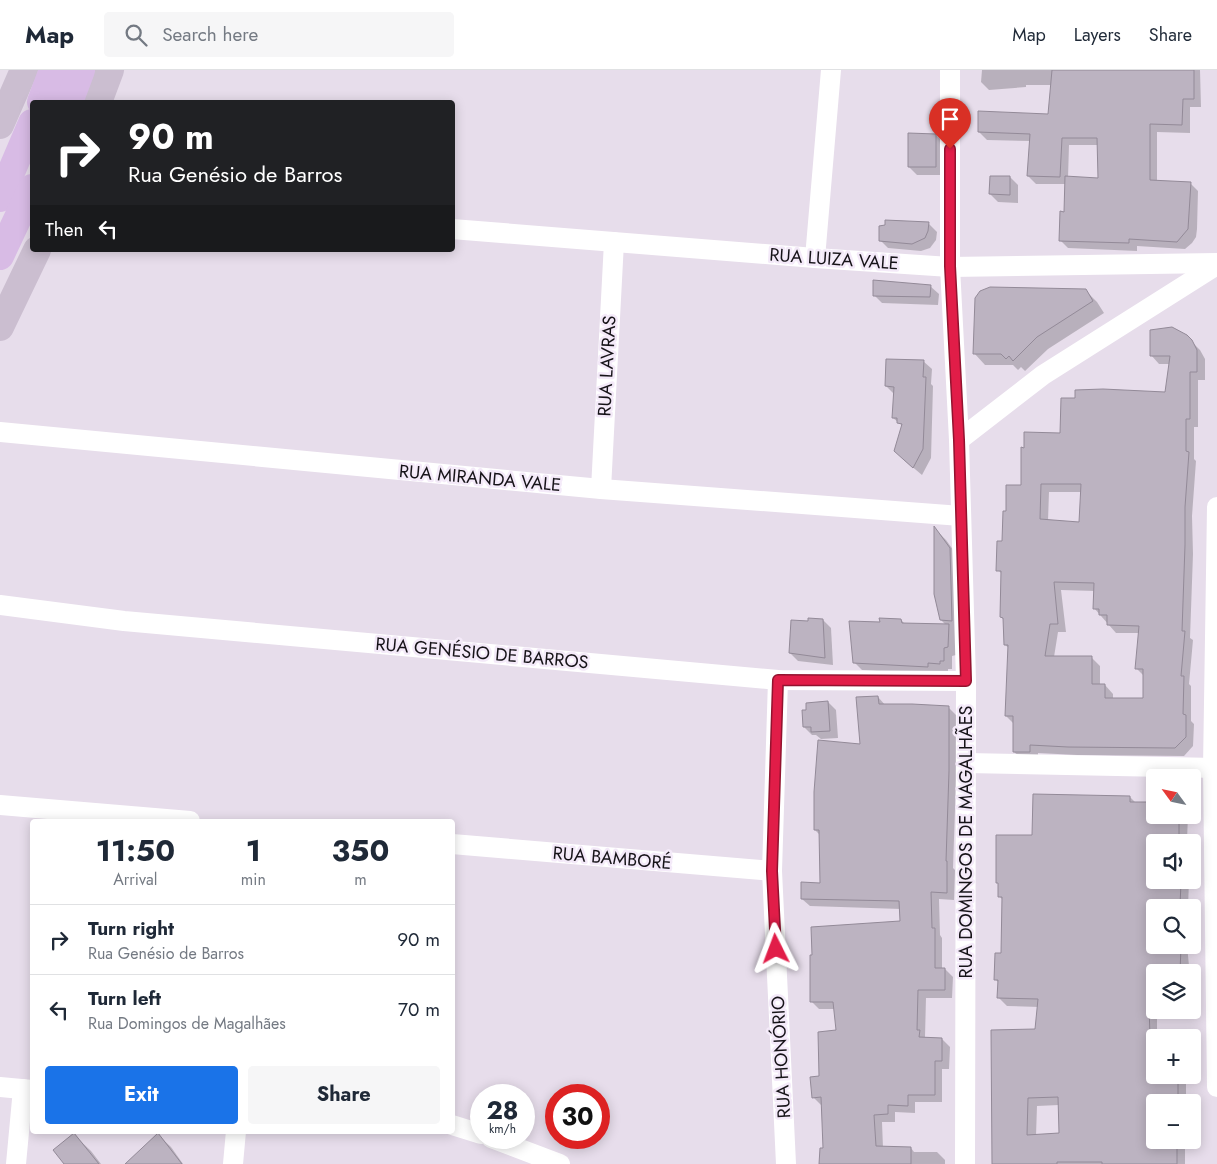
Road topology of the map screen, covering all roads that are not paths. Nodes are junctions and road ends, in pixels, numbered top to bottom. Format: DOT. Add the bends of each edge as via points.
graph roads {
  1 [pos="24,70"];
  2 [pos="53,70"];
  3 [pos="81,70"];
  4 [pos="110,70"];
  5 [pos="831,70"];
  6 [pos="950,70"];
  7 [pos="43,100"];
  8 [pos="70,100"];
  9 [pos="99,100"];
  10 [pos="0,125"];
  11 [pos="30,128"];
  12 [pos="30,192"];
  13 [pos="0,198"];
  14 [pos="455,229"];
  15 [pos="614,242"];
  16 [pos="36,252"];
  17 [pos="0,256"];
  18 [pos="815,258"];
  19 [pos="1217,264"];
  20 [pos="950,266"];
  21 [pos="0,328"];
  22 [pos="0,432"];
  23 [pos="959,440"];
  24 [pos="601,489"];
  25 [pos="1217,507"];
  26 [pos="961,516"];
  27 [pos="0,605"];
  28 [pos="778,680"];
  29 [pos="966,681"];
  30 [pos="966,763"];
  31 [pos="1215,768"];
  32 [pos="0,805"];
  33 [pos="166,819"];
  34 [pos="455,844"];
  35 [pos="772,871"];
  36 [pos="0,1087"];
  37 [pos="1217,1087"];
  38 [pos="28,1090"];
  39 [pos="455,1126"];
  40 [pos="470,1131"];
  41 [pos="236,1134"];
  42 [pos="520,1149"];
  43 [pos="16,1164"];
  44 [pos="233,1164"];
  45 [pos="560,1164"];
  46 [pos="786,1164"];
  47 [pos="965,1164"];
  1 -- 10 [label="street"];
  2 -- 7 [label="main road"];
  3 -- 8 [label="main road"];
  4 -- 9 [label="street"];
  5 -- 18 [label="street"];
  6 -- 20 [label="street, RUA DOMINGOS DE MAGALHÃES"];
  11 -- 13 [label="main road"];
  12 -- 17 [label="main road"];
  14 -- 15 [label="street, RUA LUIZA VALE"];
  15 -- 18 [label="street, RUA LUIZA VALE"];
  15 -- 24 [label="street, RUA LAVRAS"];
  16 -- 21 [label="street"];
  18 -- 20 [label="street, RUA LUIZA VALE"];
  19 -- 20 [label="street, RUA LUIZA VALE"];
  19 -- 23 [label="street" via="1043,375"];
  20 -- 23 [label="street, RUA DOMINGOS DE MAGALHÃES"];
  22 -- 24 [label="street, RUA MIRANDA VALE"];
  23 -- 26 [label="street, RUA DOMINGOS DE MAGALHÃES"];
  24 -- 26 [label="street, RUA MIRANDA VALE"];
  25 -- 31 [label="street"];
  26 -- 29 [label="street, RUA DOMINGOS DE MAGALHÃES"];
  27 -- 28 [label="street, RUA GENÉSIO DE BARROS" via="134,622"];
  28 -- 29 [label="street, RUA GENÉSIO DE BARROS"];
  28 -- 35 [label="street, RUA HONÓRIO"];
  29 -- 30 [label="street, RUA DOMINGOS DE MAGALHÃES"];
  30 -- 31 [label="street"];
  30 -- 47 [label="street, RUA DOMINGOS DE MAGALHÃES"];
  31 -- 37 [label="street"];
  32 -- 33 [label="street"];
  34 -- 35 [label="street, RUA BAMBORÉ"];
  35 -- 46 [label="street, RUA HONÓRIO"];
  36 -- 38 [label="street"];
  38 -- 43 [label="street"];
  39 -- 40 [label="street"];
  41 -- 44 [label="street"];
  42 -- 45 [label="street"];
}
